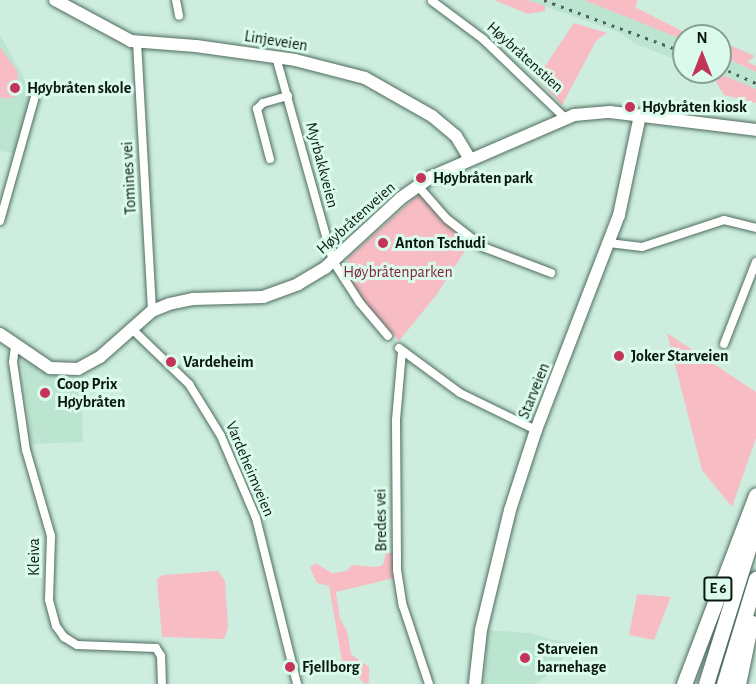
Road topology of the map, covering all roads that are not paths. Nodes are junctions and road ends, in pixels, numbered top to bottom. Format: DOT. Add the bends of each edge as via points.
graph roads {
  1 [pos="55,0"];
  2 [pos="176,0"];
  3 [pos="432,1"];
  4 [pos="179,16"];
  5 [pos="137,42"];
  6 [pos="276,57"];
  7 [pos="36,93"];
  8 [pos="288,96"];
  9 [pos="640,115"];
  10 [pos="565,118"];
  11 [pos="756,130"];
  12 [pos="270,159"];
  13 [pos="470,159"];
  14 [pos="418,186"];
  15 [pos="0,221"];
  16 [pos="756,228"];
  17 [pos="609,243"];
  18 [pos="333,261"];
  19 [pos="756,262"];
  20 [pos="551,273"];
  21 [pos="152,312"];
  22 [pos="131,328"];
  23 [pos="0,334"];
  24 [pos="388,336"];
  25 [pos="724,344"];
  26 [pos="15,346"];
  27 [pos="536,430"];
  28 [pos="756,495"];
  29 [pos="756,523"];
  30 [pos="756,579"];
  31 [pos="756,598"];
  32 [pos="162,684"];
  33 [pos="297,684"];
  34 [pos="429,684"];
  35 [pos="475,684"];
  36 [pos="684,684"];
  37 [pos="706,684"];
  38 [pos="724,684"];
  39 [pos="738,684"];
  1 -- 5 [label="street, Linjeveien"];
  2 -- 4 [label="street"];
  3 -- 10 [label="street, Høybråtenstien" via="483,39"];
  5 -- 6 [label="street, Linjeveien"];
  5 -- 21 [label="street, Tomines vei"];
  6 -- 8 [label="street, Myrbakkveien"];
  6 -- 13 [label="street, Linjeveien" via="339,70 393,90 451,131"];
  7 -- 15 [label="street"];
  8 -- 12 [label="street" via="263,103 257,109"];
  8 -- 18 [label="street, Myrbakkveien"];
  9 -- 10 [label="street, Høybråtenveien" via="590,112"];
  9 -- 11 [label="street, Høybråtenveien"];
  9 -- 17 [label="street, Starveien" via="627,189"];
  10 -- 13 [label="street, Høybråtenveien"];
  13 -- 14 [label="street, Høybråtenveien"];
  14 -- 18 [label="street, Høybråtenveien"];
  14 -- 20 [label="street" via="447,219 483,247"];
  16 -- 17 [label="street" via="724,220 642,247"];
  17 -- 27 [label="street, Starveien"];
  18 -- 21 [label="street, Høybråtenveien" via="308,279 271,295 186,299"];
  18 -- 24 [label="street, Myrbakkveien" via="360,303"];
  19 -- 25 [label="street"];
  21 -- 22 [label="street, Høybråtenveien"];
  22 -- 26 [label="street, Høybråtenveien" via="100,357 71,370 50,368"];
  22 -- 33 [label="street, Vardeheimveien" via="189,384 221,436 256,518"];
  23 -- 26 [label="street, Høybråtenveien"];
  26 -- 32 [label="street, Kleiva" via="13,362 26,450 51,536 49,600 56,626 77,645 156,648 161,656"];
  27 -- 34 [label="street, Bredes vei" via="460,393 400,349 397,570 403,606"];
  27 -- 35 [label="street, Starveien" via="496,560 478,646"];
  28 -- 36 [label="highway, E 6"];
  29 -- 37 [label="highway, E 6"];
  30 -- 38 [label="highway, E 6"];
  31 -- 39 [label="highway, E 6"];
}
